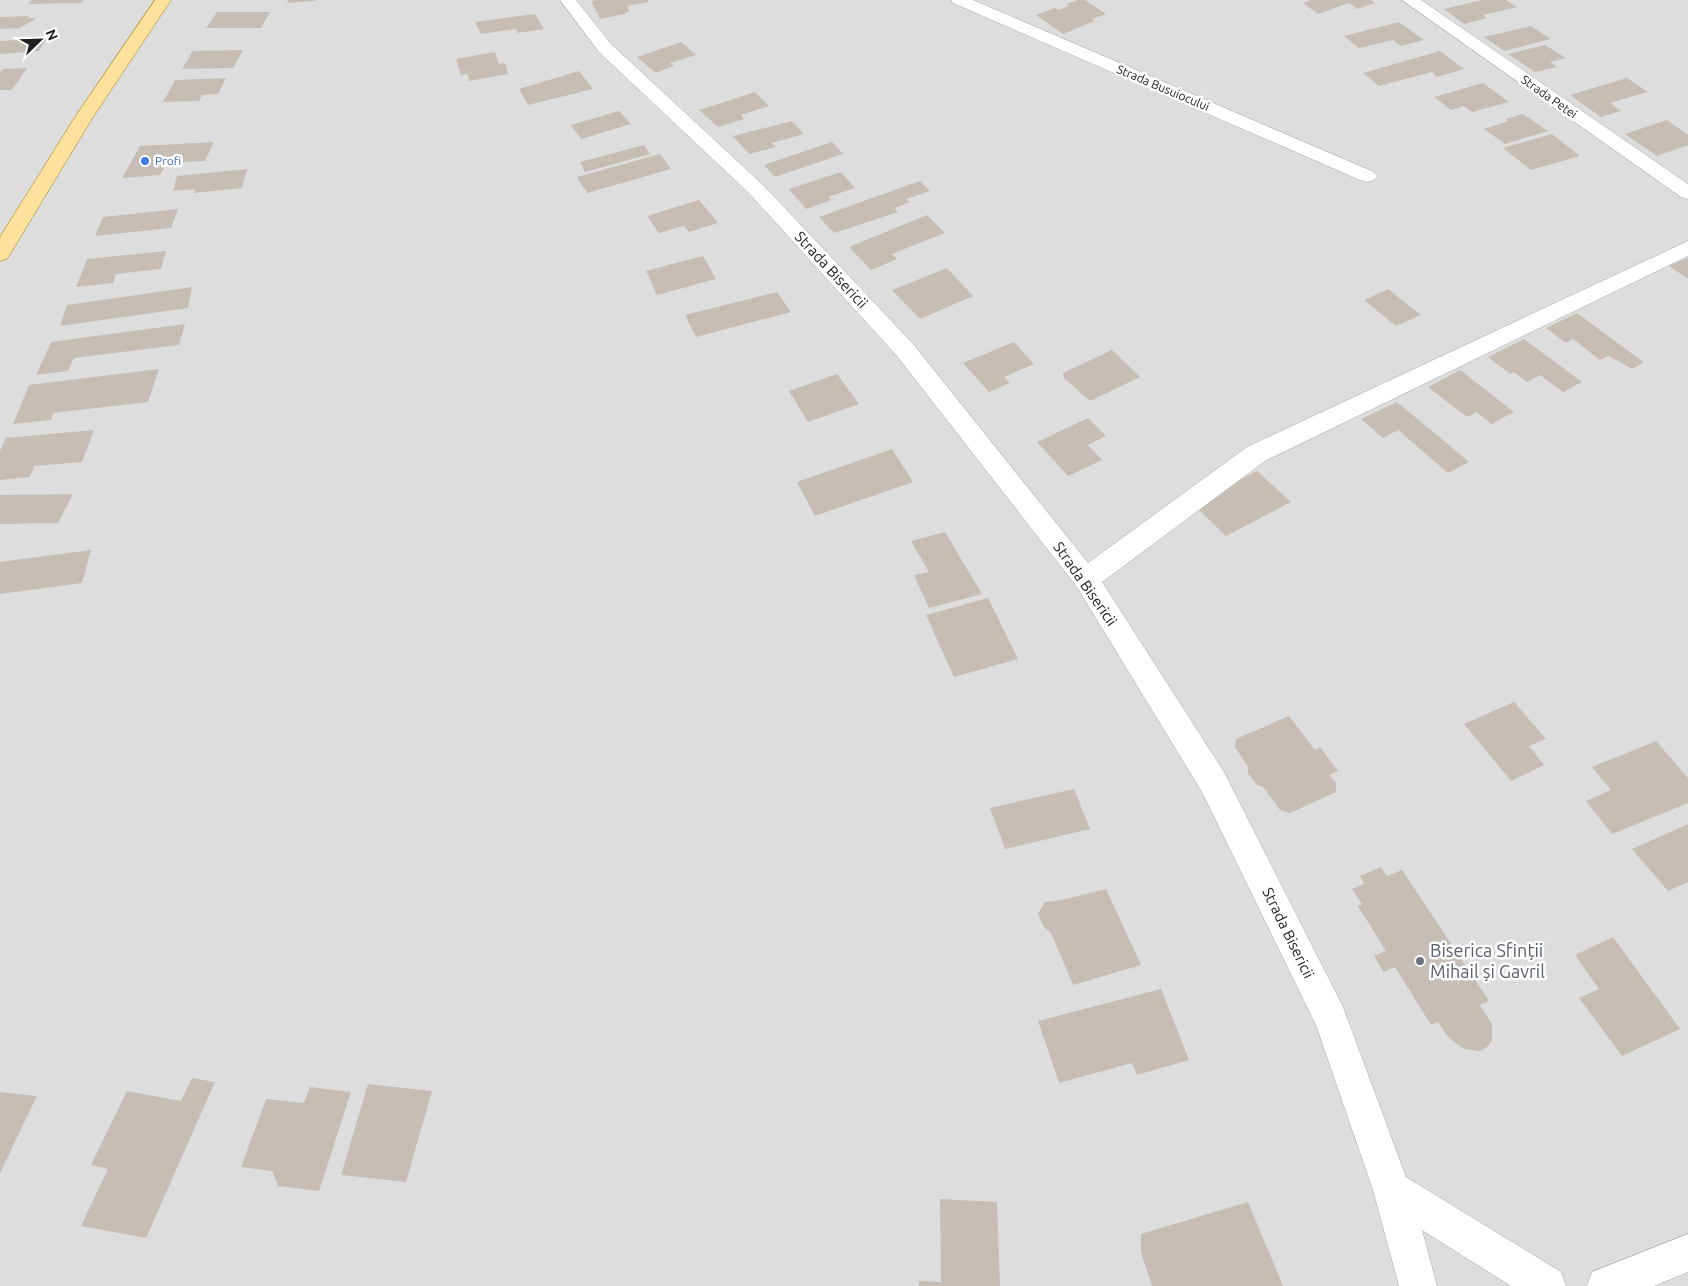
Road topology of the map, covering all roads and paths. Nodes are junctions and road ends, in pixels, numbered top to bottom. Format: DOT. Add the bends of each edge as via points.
graph roads {
  1 [pos="163,0"];
  2 [pos="568,0"];
  3 [pos="959,0"];
  4 [pos="1410,0"];
  5 [pos="1368,176"];
  6 [pos="1688,193"];
  7 [pos="1688,248"];
  8 [pos="0,254"];
  9 [pos="1086,579"];
  10 [pos="1392,1190"];
  11 [pos="1688,1253"];
  12 [pos="1418,1286"];
  13 [pos="1547,1286"];
  14 [pos="1606,1286"];
  1 -- 8 [label="main road" via="84,117"];
  2 -- 9 [label="street, Strada Bisericii" via="605,48 756,190 906,350"];
  3 -- 5 [label="street, Strada Busuiocului"];
  4 -- 6 [label="street, Strada Petei"];
  7 -- 9 [label="street" via="1256,454"];
  9 -- 10 [label="street, Strada Bisericii" via="1213,782 1331,1019"];
  10 -- 12 [label="street, Strada Bisericii"];
  10 -- 13 [label="street"];
  11 -- 14 [label="street"];
}
